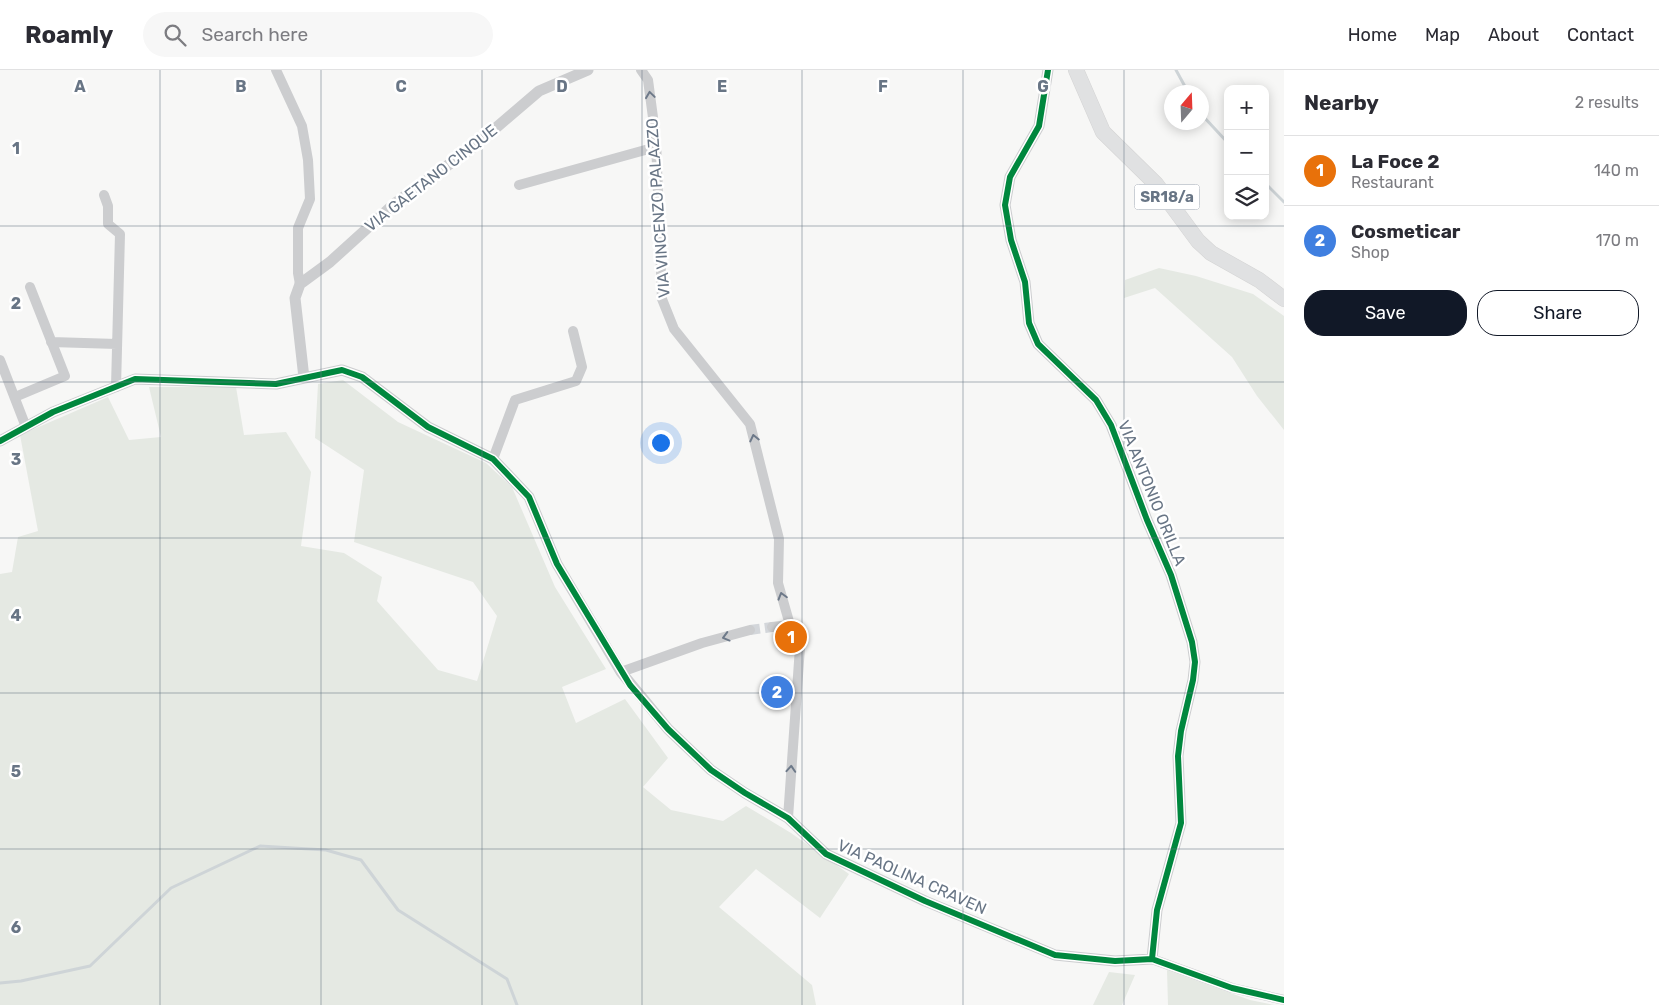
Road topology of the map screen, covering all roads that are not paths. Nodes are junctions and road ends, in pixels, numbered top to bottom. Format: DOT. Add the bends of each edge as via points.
graph roads {
  1 [pos="276,70"];
  2 [pos="588,70"];
  3 [pos="640,70"];
  4 [pos="1048,70"];
  5 [pos="1076,70"];
  6 [pos="656,147"];
  7 [pos="519,185"];
  8 [pos="104,195"];
  9 [pos="300,284"];
  10 [pos="30,287"];
  11 [pos="1284,299"];
  12 [pos="574,331"];
  13 [pos="52,342"];
  14 [pos="117,344"];
  15 [pos="0,360"];
  16 [pos="304,378"];
  17 [pos="116,387"];
  18 [pos="15,397"];
  19 [pos="26,426"];
  20 [pos="0,440"];
  21 [pos="493,459"];
  22 [pos="790,625"];
  23 [pos="772,627"];
  24 [pos="750,630"];
  25 [pos="622,672"];
  26 [pos="788,818"];
  27 [pos="1152,959"];
  28 [pos="1284,1000"];
  1 -- 9 [label="street" via="302,126 308,160 310,199 298,228"];
  2 -- 9 [label="street, VIA GAETANO CINQUE" via="539,90 476,145 394,204 330,262"];
  6 -- 3 [label="street, VIA VINCENZO PALAZZO, one-way" via="648,80"];
  4 -- 27 [label="street, VIA ANTONIO ORILLA" via="1039,126 1010,177 1005,205 1011,240 1025,282 1029,323 1038,344 1096,400 1111,426 1174,582 1195,662 1178,756 1181,823 1157,910"];
  5 -- 11 [label="main road, SR18/a" via="1103,132 1156,184 1198,242"];
  6 -- 7 [label="street"];
  22 -- 6 [label="street, VIA VINCENZO PALAZZO, one-way" via="778,582 779,540 750,424 674,329 662,298"];
  8 -- 14 [label="street" via="108,224 120,234"];
  9 -- 16 [label="street" via="295,298"];
  10 -- 13 [label="street"];
  12 -- 21 [label="street" via="582,367 576,382 515,400"];
  13 -- 14 [label="street"];
  13 -- 18 [label="street" via="65,376"];
  14 -- 17 [label="street"];
  15 -- 18 [label="street"];
  16 -- 17 [label="street" via="276,384 135,379"];
  16 -- 21 [label="street, VIA PAOLINA CRAVEN" via="342,370 362,377 428,427"];
  17 -- 19 [label="street"];
  18 -- 19 [label="street"];
  19 -- 20 [label="street"];
  21 -- 25 [label="street, VIA PAOLINA CRAVEN" via="529,497 557,564"];
  22 -- 23 [label="street"];
  26 -- 22 [label="street, VIA VINCENZO PALAZZO, one-way" via="801,633"];
  24 -- 25 [label="street, one-way" via="702,643"];
  25 -- 26 [label="street, VIA PAOLINA CRAVEN" via="668,728 711,770"];
  26 -- 27 [label="street, VIA PAOLINA CRAVEN" via="826,854 925,901 1055,955 1115,961"];
  27 -- 28 [label="street" via="1232,988"];
}
